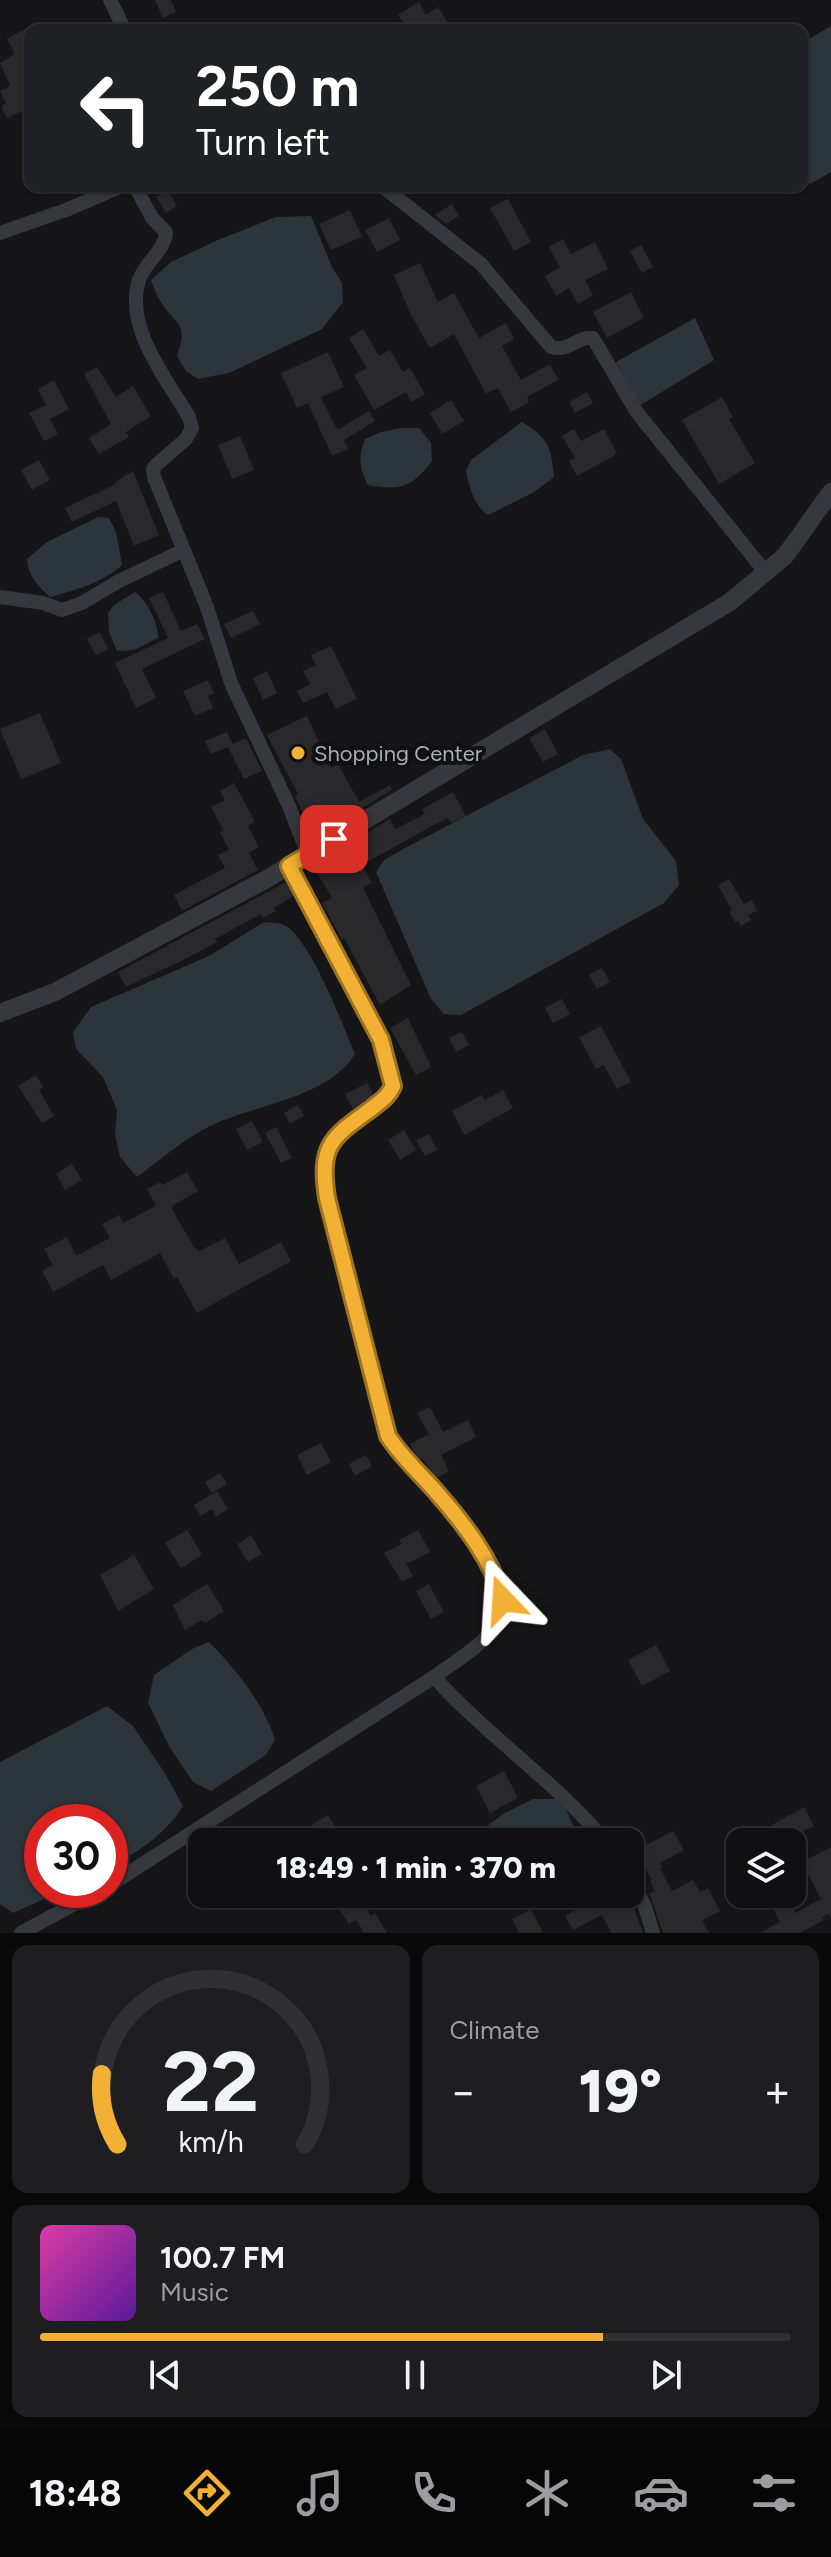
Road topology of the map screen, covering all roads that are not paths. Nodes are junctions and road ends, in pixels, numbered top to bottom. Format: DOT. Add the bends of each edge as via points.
graph roads {
  1 [pos="110,0"];
  2 [pos="122,24"];
  3 [pos="108,192"];
  4 [pos="138,192"];
  5 [pos="390,192"];
  6 [pos="0,233"];
  7 [pos="831,492"];
  8 [pos="182,551"];
  9 [pos="766,573"];
  10 [pos="0,597"];
  11 [pos="308,855"];
  12 [pos="289,866"];
  13 [pos="0,1013"];
  14 [pos="434,1677"];
  15 [pos="594,1828"];
  16 [pos="128,1873"];
  17 [pos="67,1908"];
  18 [pos="643,1908"];
  19 [pos="21,1933"];
  20 [pos="653,1933"];
  1 -- 2 [label="street"];
  3 -- 6 [label="street"];
  4 -- 8 [label="street" via="166,232 140,276 136,311 192,428 153,469"];
  5 -- 9 [label="street" via="481,264 551,347 567,349 593,338 636,411"];
  7 -- 9 [label="street"];
  8 -- 10 [label="street" via="62,610"];
  8 -- 11 [label="street" via="231,683"];
  9 -- 11 [label="street" via="730,602"];
  11 -- 12 [label="street"];
  12 -- 13 [label="street" via="55,992"];
  12 -- 14 [label="street" via="381,1040 392,1079 387,1097 336,1134 323,1171 388,1436 490,1563 503,1600 490,1633"];
  14 -- 15 [label="street"];
  14 -- 16 [label="street"];
  17 -- 19 [label="street"];
  18 -- 20 [label="street"];
}
